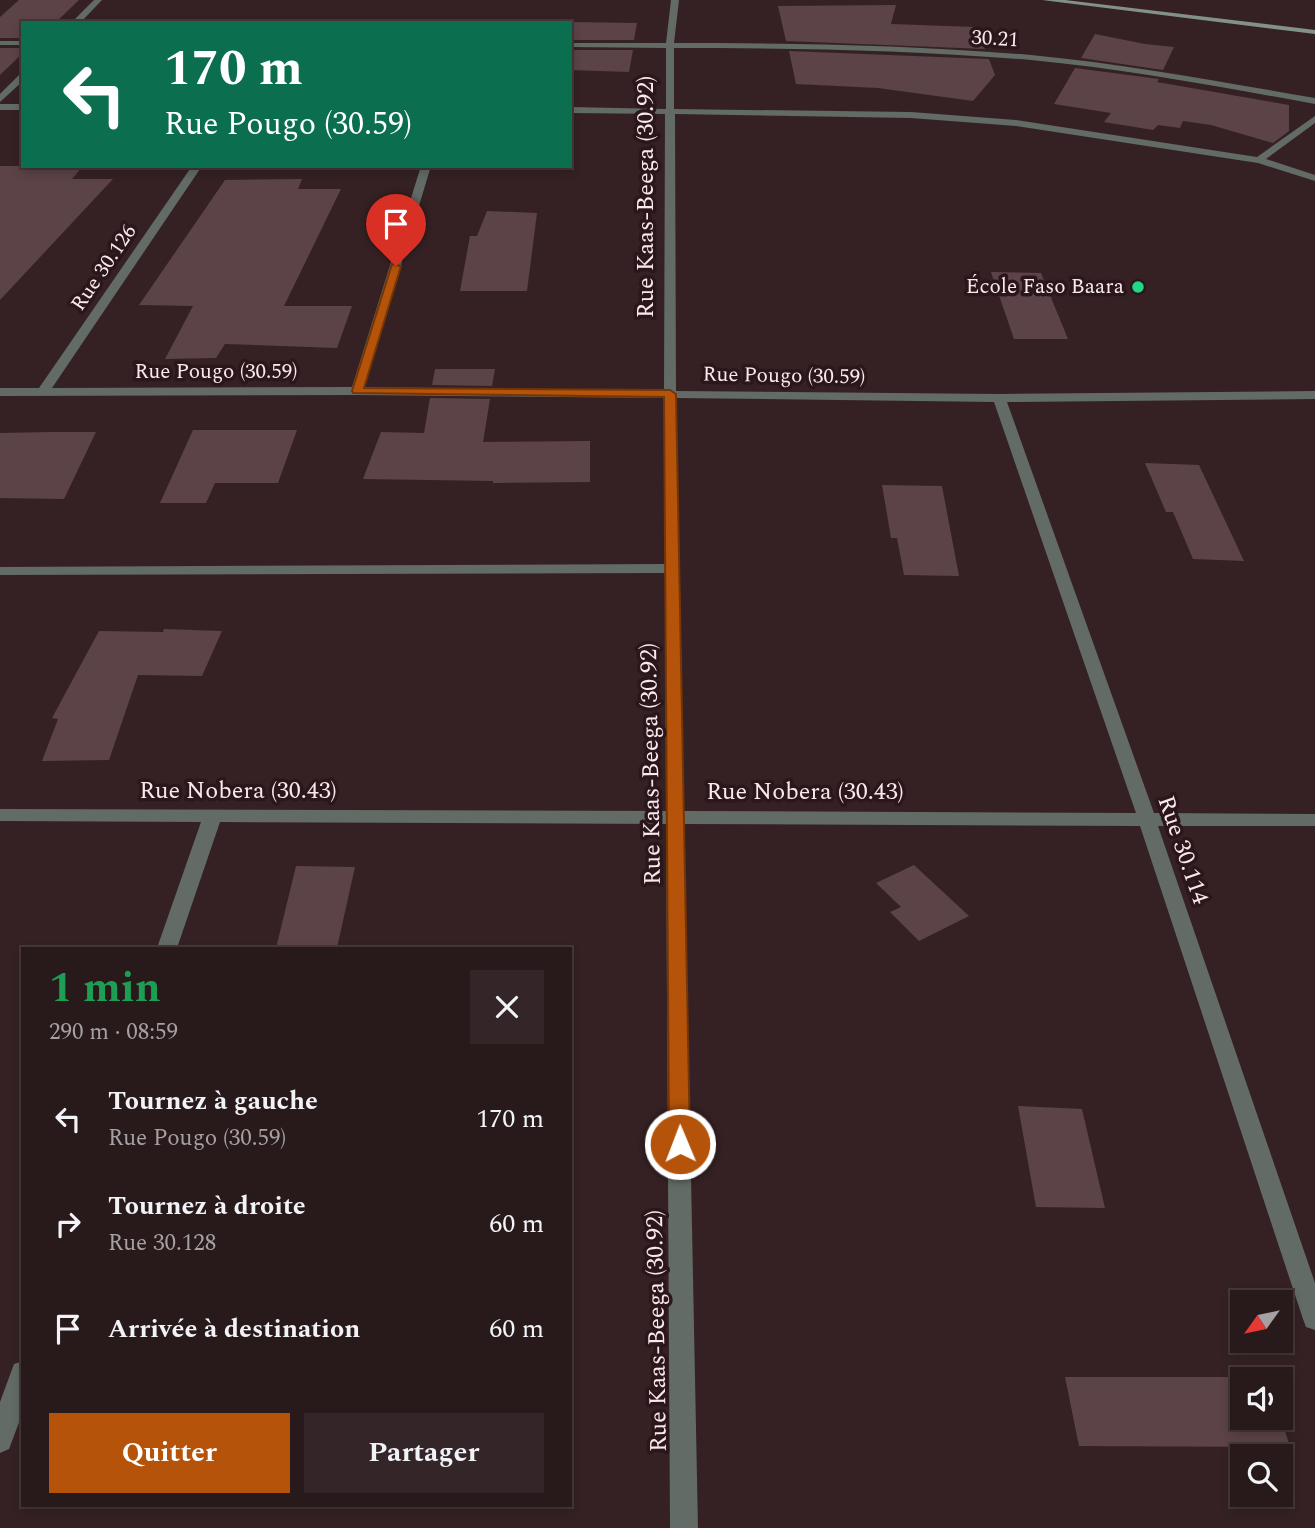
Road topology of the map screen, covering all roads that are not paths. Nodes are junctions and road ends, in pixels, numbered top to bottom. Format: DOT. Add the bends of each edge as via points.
graph roads {
  1 [pos="98,0"];
  2 [pos="675,0"];
  3 [pos="1046,0"];
  4 [pos="77,21"];
  5 [pos="1315,32"];
  6 [pos="0,43"];
  7 [pos="21,43"];
  8 [pos="572,45"];
  9 [pos="670,45"];
  10 [pos="21,78"];
  11 [pos="0,99"];
  12 [pos="1315,101"];
  13 [pos="0,107"];
  14 [pos="21,107"];
  15 [pos="572,110"];
  16 [pos="672,110"];
  17 [pos="1315,119"];
  18 [pos="1259,160"];
  19 [pos="196,168"];
  20 [pos="425,168"];
  21 [pos="1315,178"];
  22 [pos="357,391"];
  23 [pos="0,392"];
  24 [pos="43,392"];
  25 [pos="670,394"];
  26 [pos="1315,395"];
  27 [pos="999,398"];
  28 [pos="673,568"];
  29 [pos="0,571"];
  30 [pos="0,815"];
  31 [pos="212,815"];
  32 [pos="676,816"];
  33 [pos="1147,819"];
  34 [pos="1315,820"];
  35 [pos="167,947"];
  36 [pos="1315,1319"];
  37 [pos="21,1379"];
  38 [pos="0,1440"];
  39 [pos="684,1528"];
  1 -- 4 [label="street"];
  2 -- 9 [label="street, Rue Kaas-Beega (30.92)"];
  3 -- 5 [label="main road"];
  6 -- 7 [label="street"];
  8 -- 9 [label="street, 30.21"];
  9 -- 12 [label="street, 30.21 / 30.21" via="1031,58"];
  9 -- 16 [label="street, Rue Kaas-Beega (30.92)"];
  10 -- 11 [label="street"];
  13 -- 14 [label="street"];
  15 -- 16 [label="street"];
  16 -- 18 [label="street" via="911,115 1016,123"];
  16 -- 25 [label="street, Rue Kaas-Beega (30.92)"];
  17 -- 18 [label="street"];
  18 -- 21 [label="street"];
  19 -- 24 [label="street, Rue 30.126"];
  20 -- 22 [label="street"];
  22 -- 24 [label="street, Rue Pougo (30.59)"];
  22 -- 25 [label="street, Rue Pougo (30.59)"];
  23 -- 24 [label="street, Rue Pougo (30.59)"];
  25 -- 27 [label="street, Rue Pougo (30.59)"];
  25 -- 28 [label="street, Rue Kaas-Beega (30.92)"];
  26 -- 27 [label="street, Rue Pougo (30.59)"];
  27 -- 33 [label="street, Rue 30.114"];
  28 -- 29 [label="street"];
  28 -- 32 [label="street, Rue Kaas-Beega (30.92)"];
  30 -- 31 [label="street, Rue Nobera (30.43)"];
  31 -- 32 [label="street, Rue Nobera (30.43)"];
  31 -- 35 [label="street"];
  32 -- 33 [label="street, Rue Nobera (30.43)"];
  32 -- 39 [label="street, Rue Kaas-Beega (30.92)"];
  33 -- 34 [label="street, Rue Nobera (30.43)"];
  33 -- 36 [label="street, Rue 30.114"];
  37 -- 38 [label="street"];
}
